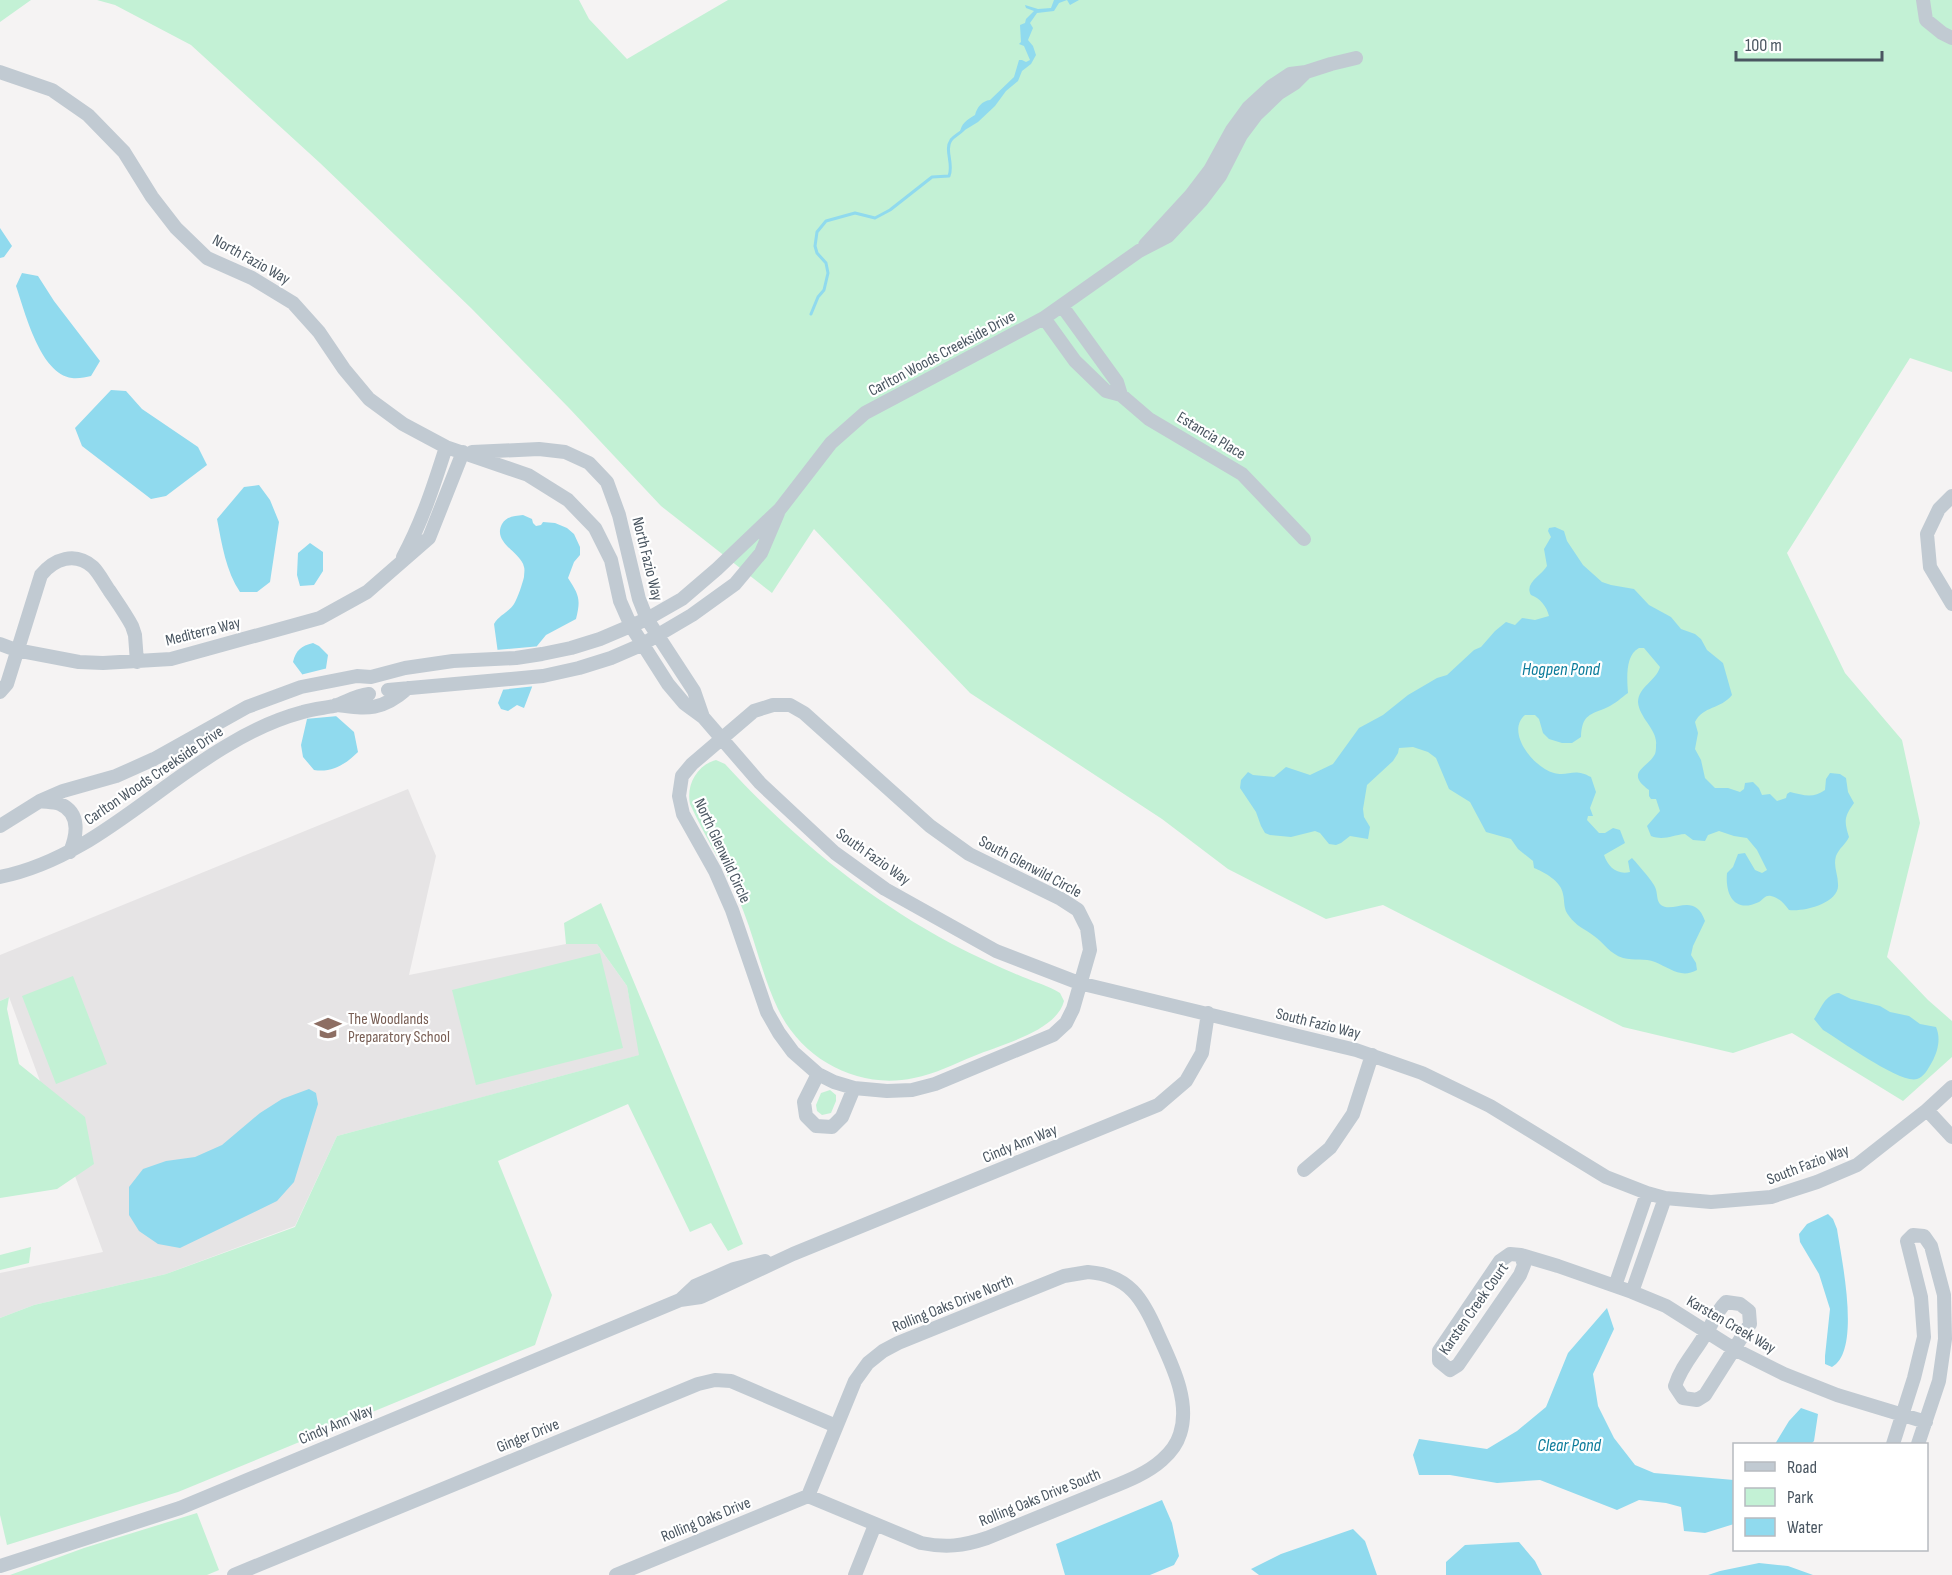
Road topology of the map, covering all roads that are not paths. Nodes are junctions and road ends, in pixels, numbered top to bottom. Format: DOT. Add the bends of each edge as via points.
graph roads {
  1 [pos="1923,0"];
  2 [pos="1952,38"];
  3 [pos="1356,58"];
  4 [pos="0,72"];
  5 [pos="1062,306"];
  6 [pos="1044,318"];
  7 [pos="1120,395"];
  8 [pos="446,447"];
  9 [pos="463,452"];
  10 [pos="1952,496"];
  11 [pos="780,509"];
  12 [pos="1304,538"];
  13 [pos="398,567"];
  14 [pos="1952,604"];
  15 [pos="647,619"];
  16 [pos="631,626"];
  17 [pos="658,636"];
  18 [pos="0,644"];
  19 [pos="641,645"];
  20 [pos="16,650"];
  21 [pos="137,662"];
  22 [pos="405,668"];
  23 [pos="408,688"];
  24 [pos="388,690"];
  25 [pos="0,692"];
  26 [pos="369,694"];
  27 [pos="336,705"];
  28 [pos="248,707"];
  29 [pos="703,717"];
  30 [pos="258,729"];
  31 [pos="720,739"];
  32 [pos="40,801"];
  33 [pos="0,826"];
  34 [pos="70,852"];
  35 [pos="0,877"];
  36 [pos="1080,983"];
  37 [pos="1208,1013"];
  38 [pos="793,1052"];
  39 [pos="1372,1055"];
  40 [pos="818,1074"];
  41 [pos="1952,1087"];
  42 [pos="854,1088"];
  43 [pos="1927,1110"];
  44 [pos="1952,1137"];
  45 [pos="1304,1170"];
  46 [pos="1647,1193"];
  47 [pos="1665,1198"];
  48 [pos="1521,1255"];
  49 [pos="1615,1286"];
  50 [pos="1632,1292"];
  51 [pos="1707,1332"];
  52 [pos="1162,1343"];
  53 [pos="1734,1349"];
  54 [pos="1903,1415"];
  55 [pos="1926,1422"];
  56 [pos="836,1426"];
  57 [pos="1893,1443"];
  58 [pos="1918,1443"];
  59 [pos="808,1496"];
  60 [pos="875,1525"];
  61 [pos="0,1566"];
  62 [pos="234,1575"];
  63 [pos="616,1575"];
  64 [pos="855,1575"];
  1 -- 2 [label="street" via="1926,20"];
  3 -- 5 [label="street, Carlton Woods Creekside Drive" via="1306,72 1279,93 1240,135 1220,176 1168,237 1139,251"];
  4 -- 8 [label="street, North Fazio Way" via="52,90 88,115 124,152 176,228 207,258 252,278 293,303 369,399 403,424"];
  5 -- 6 [label="street, Carlton Woods Creekside Drive"];
  5 -- 7 [label="street, Estancia Place" via="1117,382"];
  6 -- 7 [label="street, Estancia Place" via="1078,364 1106,391"];
  6 -- 11 [label="street, Carlton Woods Creekside Drive" via="865,413 831,443"];
  7 -- 12 [label="street, Estancia Place" via="1149,419 1242,474"];
  8 -- 9 [label="street, North Fazio Way"];
  8 -- 13 [label="street, Mediterra Way" via="416,535"];
  9 -- 13 [label="street, Mediterra Way" via="429,538"];
  9 -- 15 [label="street, North Fazio Way" via="538,449 565,452 589,463 607,482 620,515"];
  9 -- 16 [label="street, North Fazio Way" via="528,475 581,512 595,528 611,560 620,601"];
  10 -- 14 [label="street" via="1939,509 1927,534 1930,567"];
  11 -- 15 [label="street, Carlton Woods Creekside Drive" via="682,599"];
  11 -- 17 [label="street, Carlton Woods Creekside Drive" via="761,553 735,584"];
  13 -- 21 [label="street, Mediterra Way" via="367,592 320,618 171,659"];
  15 -- 16 [label="street, Carlton Woods Creekside Drive"];
  15 -- 17 [label="street, South Fazio Way"];
  16 -- 19 [label="street, South Fazio Way"];
  16 -- 22 [label="street, Carlton Woods Creekside Drive" via="542,654"];
  17 -- 19 [label="street, Carlton Woods Creekside Drive"];
  17 -- 29 [label="street, South Fazio Way" via="694,691"];
  18 -- 20 [label="street, Mediterra Way"];
  19 -- 23 [label="street, Carlton Woods Creekside Drive" via="611,658 543,676"];
  19 -- 29 [label="street, South Fazio Way" via="684,703"];
  20 -- 21 [label="street, Mediterra Way" via="79,662"];
  20 -- 21 [label="street" via="40,575 59,559 71,558 94,568 124,612 135,635"];
  20 -- 25 [label="street"];
  22 -- 23 [label="street"];
  22 -- 28 [label="street, Carlton Woods Creekside Drive" via="375,668 357,676 301,687"];
  23 -- 24 [label="street, Carlton Woods Creekside Drive"];
  23 -- 27 [label="street, Carlton Woods Creekside Drive" via="381,706"];
  26 -- 27 [label="street, Carlton Woods Creekside Drive"];
  27 -- 30 [label="street, Carlton Woods Creekside Drive" via="304,711"];
  28 -- 30 [label="street"];
  28 -- 32 [label="street, Carlton Woods Creekside Drive" via="154,759"];
  29 -- 31 [label="street, South Fazio Way"];
  30 -- 34 [label="street, Carlton Woods Creekside Drive" via="227,745"];
  31 -- 36 [label="street, South Fazio Way" via="798,820 885,889 996,951"];
  31 -- 36 [label="street, South Glenwild Circle" via="754,711 773,705 790,705 804,713 930,826 969,854 1078,910 1087,928 1090,950"];
  31 -- 38 [label="street, North Glenwild Circle" via="682,776 678,796 683,814 732,910 767,1012"];
  32 -- 33 [label="street, Carlton Woods Creekside Drive"];
  32 -- 34 [label="street, Carlton Woods Creekside Drive" via="60,804 73,817 76,837"];
  34 -- 35 [label="street, Carlton Woods Creekside Drive"];
  36 -- 37 [label="street, South Fazio Way"];
  36 -- 42 [label="street, South Glenwild Circle" via="1070,1016 1053,1035 924,1087 887,1091"];
  37 -- 39 [label="street, South Fazio Way"];
  37 -- 61 [label="street, Cindy Ann Way" via="1202,1053 1186,1081 1158,1105 793,1254 734,1269 695,1286 680,1300 180,1508"];
  38 -- 40 [label="street, South Glenwild Circle"];
  39 -- 45 [label="street" via="1353,1114 1330,1148"];
  39 -- 46 [label="street, South Fazio Way" via="1422,1072 1490,1106 1606,1177"];
  40 -- 42 [label="street, South Glenwild Circle"];
  40 -- 42 [label="street" via="804,1102 806,1116 816,1126 832,1127 842,1117"];
  41 -- 43 [label="street, South Fazio Way"];
  43 -- 44 [label="street"];
  43 -- 47 [label="street, South Fazio Way" via="1857,1165 1817,1182 1772,1197 1711,1202"];
  46 -- 47 [label="street, South Fazio Way"];
  46 -- 49 [label="street"];
  47 -- 50 [label="street"];
  48 -- 48 [label="street, Karsten Creek Court" via="1510,1254 1500,1261 1439,1351 1439,1361 1450,1370 1458,1365 1520,1275 1524,1265"];
  48 -- 49 [label="street, Karsten Creek Way"];
  49 -- 50 [label="street, Karsten Creek Way"];
  50 -- 51 [label="street, Karsten Creek Way" via="1666,1306"];
  51 -- 53 [label="street, Karsten Creek Way"];
  51 -- 53 [label="street" via="1726,1302 1740,1304 1749,1311 1750,1324"];
  51 -- 53 [label="street" via="1678,1375 1675,1386 1683,1398 1697,1400 1705,1395"];
  52 -- 56 [label="street, Rolling Oaks Drive North" via="1141,1300 1120,1280 1104,1273 1064,1276 883,1351 855,1381"];
  52 -- 60 [label="street, Rolling Oaks Drive South" via="1179,1388 1181,1425 1173,1448 1147,1470 964,1545 921,1543"];
  53 -- 54 [label="street, Karsten Creek Way" via="1837,1395"];
  54 -- 55 [label="street, Karsten Creek Way"];
  54 -- 55 [label="street" via="1924,1337 1921,1298 1907,1241 1913,1235 1924,1236 1931,1246 1944,1295 1945,1339 1939,1381"];
  54 -- 57 [label="street"];
  55 -- 58 [label="street"];
  56 -- 59 [label="street, Rolling Oaks Drive North"];
  56 -- 62 [label="street, Ginger Drive" via="731,1381 698,1384"];
  59 -- 60 [label="street, Rolling Oaks Drive South"];
  59 -- 63 [label="street, Rolling Oaks Drive"];
  60 -- 64 [label="street"];
}
